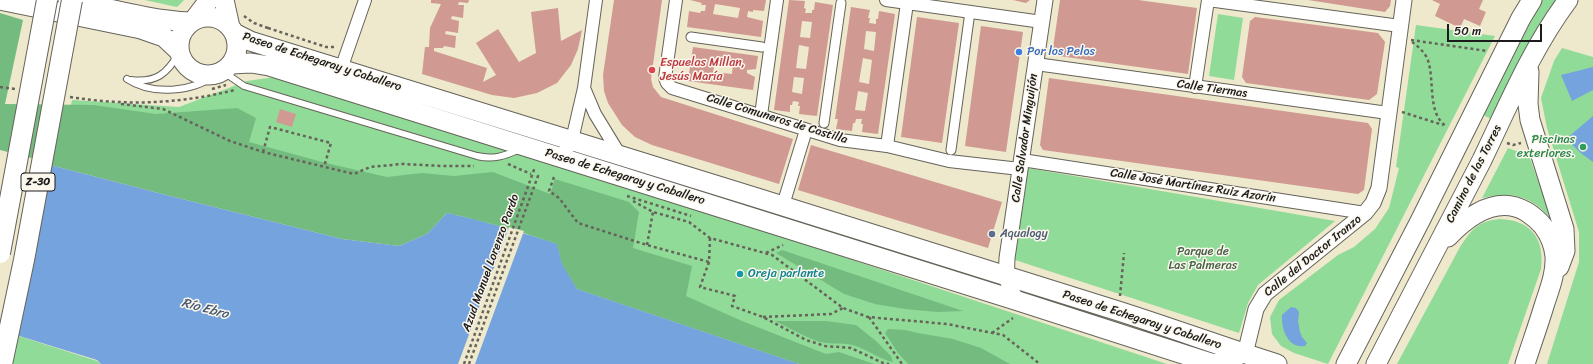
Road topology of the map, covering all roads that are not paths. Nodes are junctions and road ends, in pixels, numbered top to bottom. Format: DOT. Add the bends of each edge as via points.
graph roads {
  1 [pos="0,0"];
  2 [pos="47,0"];
  3 [pos="68,0"];
  4 [pos="72,0"];
  5 [pos="209,0"];
  6 [pos="224,0"];
  7 [pos="365,0"];
  8 [pos="596,0"];
  9 [pos="676,0"];
  10 [pos="777,0"];
  11 [pos="886,0"];
  12 [pos="1045,0"];
  13 [pos="1208,0"];
  14 [pos="1404,0"];
  15 [pos="1527,0"];
  16 [pos="1532,0"];
  17 [pos="1568,0"];
  18 [pos="913,2"];
  19 [pos="841,3"];
  20 [pos="970,12"];
  21 [pos="1521,18"];
  22 [pos="191,22"];
  23 [pos="1042,22"];
  24 [pos="1400,26"];
  25 [pos="232,30"];
  26 [pos="691,37"];
  27 [pos="762,47"];
  28 [pos="179,52"];
  29 [pos="1036,64"];
  30 [pos="1530,64"];
  31 [pos="342,69"];
  32 [pos="223,70"];
  33 [pos="1195,87"];
  34 [pos="584,88"];
  35 [pos="1394,112"];
  36 [pos="760,115"];
  37 [pos="824,123"];
  38 [pos="806,130"];
  39 [pos="572,140"];
  40 [pos="526,146"];
  41 [pos="887,146"];
  42 [pos="951,150"];
  43 [pos="620,155"];
  44 [pos="556,156"];
  45 [pos="1021,165"];
  46 [pos="783,205"];
  47 [pos="1365,213"];
  48 [pos="1437,248"];
  49 [pos="0,253"];
  50 [pos="1554,273"];
  51 [pos="1006,277"];
  52 [pos="1016,309"];
  53 [pos="1245,354"];
  54 [pos="1380,356"];
  55 [pos="1209,363"];
  56 [pos="2,364"];
  57 [pos="1277,364"];
  58 [pos="1346,364"];
  59 [pos="1525,364"];
  1 -- 28 [label="main road" via="141,29 164,37"];
  2 -- 49 [label="highway, Z-30, bridge"];
  3 -- 22 [label="main road" via="167,21"];
  4 -- 56 [label="highway, Z-30, bridge"];
  5 -- 22 [label="main road"];
  6 -- 25 [label="main road"];
  7 -- 31 [label="street"];
  8 -- 34 [label="street"];
  9 -- 36 [label="street, Calle Comuneros de Castilla" via="665,78 667,83 672,88"];
  10 -- 36 [label="street"];
  11 -- 18 [label="street"];
  12 -- 23 [label="street, Calle Salvador Minguijón"];
  13 -- 24 [label="street"];
  13 -- 33 [label="street"];
  14 -- 24 [label="street, Calle del Doctor Iranzo"];
  15 -- 21 [label="street"];
  16 -- 21 [label="main road"];
  17 -- 30 [label="main road, Camino de las Torres"];
  18 -- 20 [label="street"];
  18 -- 41 [label="street"];
  19 -- 37 [label="street"];
  20 -- 23 [label="street"];
  20 -- 42 [label="street"];
  21 -- 58 [label="main road"];
  22 -- 25 [label="main road" via="208,17 217,18"];
  22 -- 28 [label="main road" via="180,35"];
  23 -- 29 [label="street, Calle Salvador Minguijón"];
  24 -- 35 [label="street, Calle del Doctor Iranzo"];
  25 -- 31 [label="main road, Paseo de Echegaray y Caballero" via="250,41"];
  25 -- 32 [label="main road" via="237,46 234,59"];
  26 -- 27 [label="street"];
  28 -- 32 [label="main road" via="191,70 203,75"];
  28 -- 32 [label="lane" via="173,63 159,77 143,82 127,80 144,88 169,89 201,83"];
  29 -- 33 [label="street, Calle Tiermas"];
  29 -- 45 [label="street, Calle Salvador Minguijón"];
  30 -- 48 [label="main road, Camino de las Torres"];
  30 -- 50 [label="main road" via="1530,120 1564,229 1565,251"];
  31 -- 39 [label="main road, Paseo de Echegaray y Caballero"];
  32 -- 40 [label="main road, Paseo de Echegaray y Caballero" via="251,63 269,66"];
  32 -- 40 [label="lane" via="244,86 477,156 500,157"];
  33 -- 35 [label="street, Calle Tiermas"];
  34 -- 39 [label="street"];
  34 -- 43 [label="street" via="595,114"];
  35 -- 47 [label="street, Calle del Doctor Iranzo" via="1378,191"];
  36 -- 38 [label="street, Calle Comuneros de Castilla"];
  38 -- 41 [label="street, Calle Comuneros de Castilla" via="840,140"];
  38 -- 46 [label="street"];
  39 -- 43 [label="main road, Paseo de Echegaray y Caballero"];
  39 -- 44 [label="street" via="566,151"];
  40 -- 44 [label="main road, Paseo de Echegaray y Caballero"];
  41 -- 45 [label="street, Calle Comuneros de Castilla" via="949,161"];
  43 -- 46 [label="main road, Paseo de Echegaray y Caballero"];
  44 -- 52 [label="main road, Paseo de Echegaray y Caballero"];
  45 -- 47 [label="street, Calle José Martínez Ruiz Azorín"];
  45 -- 51 [label="street, Calle Salvador Minguijón"];
  46 -- 51 [label="main road, Paseo de Echegaray y Caballero"];
  47 -- 53 [label="street, Calle del Doctor Iranzo" via="1265,294 1256,309"];
  48 -- 50 [label="main road" via="1471,216 1497,206 1511,205 1533,216 1546,231 1555,255"];
  48 -- 54 [label="main road, Camino de las Torres"];
  50 -- 59 [label="main road"];
  51 -- 52 [label="street"];
  51 -- 53 [label="main road, Paseo de Echegaray y Caballero"];
  52 -- 55 [label="main road, Paseo de Echegaray y Caballero"];
  53 -- 55 [label="street" via="1233,360"];
  53 -- 57 [label="main road, Paseo de Echegaray y Caballero"];
}
